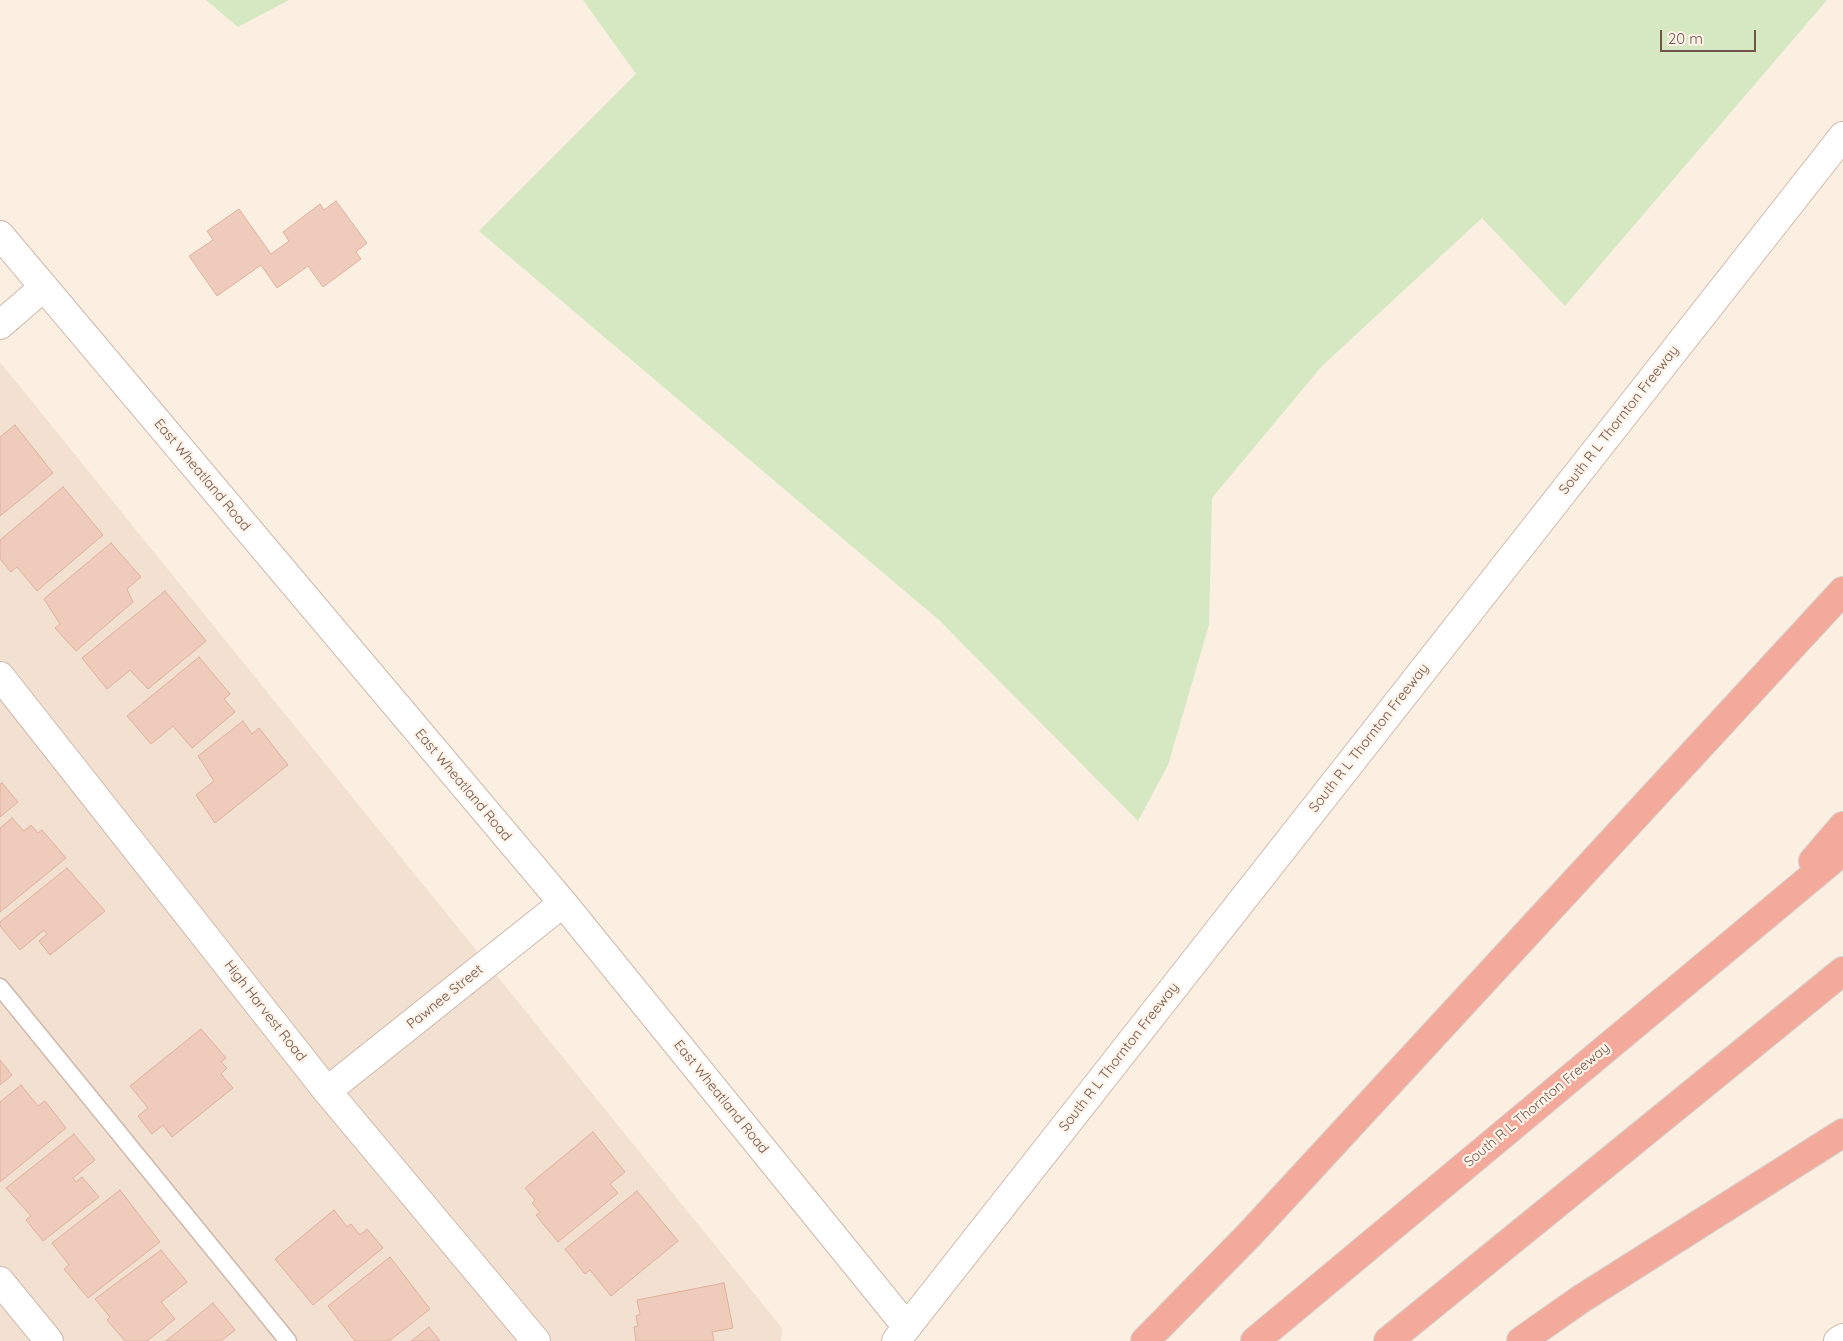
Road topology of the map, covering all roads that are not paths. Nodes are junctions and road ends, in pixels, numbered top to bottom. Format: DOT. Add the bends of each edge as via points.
graph roads {
  1 [pos="1843,136"];
  2 [pos="0,235"];
  3 [pos="44,287"];
  4 [pos="0,325"];
  5 [pos="1843,591"];
  6 [pos="0,676"];
  7 [pos="1843,826"];
  8 [pos="1843,851"];
  9 [pos="563,903"];
  10 [pos="1773,908"];
  11 [pos="1840,974"];
  12 [pos="0,987"];
  13 [pos="328,1091"];
  14 [pos="1843,1133"];
  15 [pos="0,1281"];
  16 [pos="907,1336"];
  17 [pos="1843,1338"];
  18 [pos="49,1341"];
  19 [pos="288,1341"];
  20 [pos="536,1341"];
  21 [pos="1145,1341"];
  22 [pos="1255,1341"];
  23 [pos="1388,1341"];
  24 [pos="1521,1341"];
  25 [pos="1838,1341"];
  1 -- 16 [label="street, South R L Thornton Freeway"];
  2 -- 3 [label="street, East Wheatland Road"];
  3 -- 4 [label="street"];
  3 -- 9 [label="street, East Wheatland Road"];
  5 -- 21 [label="highway" via="1249,1235"];
  6 -- 13 [label="street, High Harvest Road"];
  7 -- 10 [label="highway"];
  8 -- 10 [label="highway, South R L Thornton Freeway"];
  9 -- 13 [label="street, Pawnee Street"];
  9 -- 16 [label="street, East Wheatland Road"];
  10 -- 22 [label="highway, South R L Thornton Freeway"];
  11 -- 23 [label="highway"];
  12 -- 19 [label="lane"];
  13 -- 20 [label="street, High Harvest Road"];
  14 -- 24 [label="highway"];
  15 -- 18 [label="street"];
  17 -- 25 [label="street"];
}
